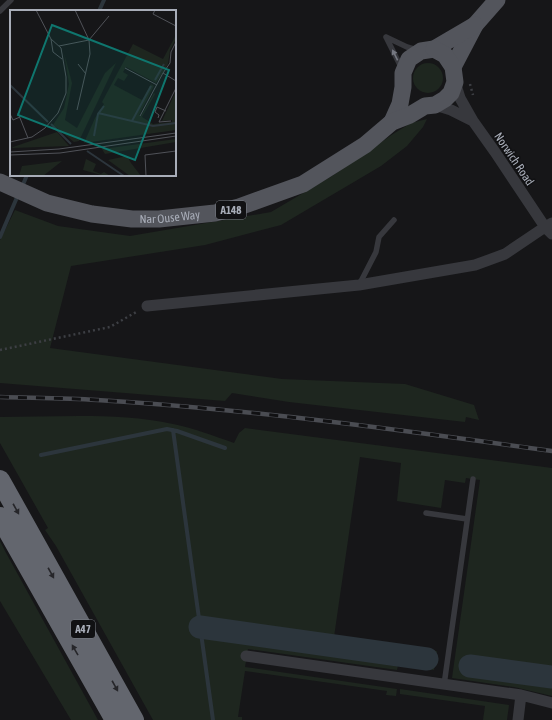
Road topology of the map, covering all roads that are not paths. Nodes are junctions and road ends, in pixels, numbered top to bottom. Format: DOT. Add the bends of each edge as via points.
graph roads {
  1 [pos="11,0"];
  2 [pos="497,0"];
  3 [pos="0,11"];
  4 [pos="475,25"];
  5 [pos="427,50"];
  6 [pos="459,77"];
  7 [pos="403,80"];
  8 [pos="430,105"];
  9 [pos="472,121"];
  10 [pos="392,122"];
  11 [pos="0,182"];
  12 [pos="394,220"];
  13 [pos="550,228"];
  14 [pos="359,285"];
  15 [pos="147,306"];
  16 [pos="473,479"];
  17 [pos="0,480"];
  18 [pos="426,513"];
  19 [pos="0,517"];
  20 [pos="467,519"];
  21 [pos="25,543"];
  22 [pos="246,656"];
  23 [pos="444,685"];
  24 [pos="521,695"];
  25 [pos="552,703"];
  26 [pos="115,720"];
  27 [pos="134,720"];
  28 [pos="518,720"];
  1 -- 3 [label="lane"];
  2 -- 4 [label="main road, Nar Ouse Way / A148"];
  4 -- 5 [label="main road, Nar Ouse Way / A148"];
  4 -- 6 [label="main road, Nar Ouse Way / A148"];
  5 -- 6 [label="main road" via="445,55"];
  5 -- 7 [label="main road, Nar Ouse Way / A148" via="409,59"];
  7 -- 5 [label="lane, one-way" via="386,37 407,47"];
  6 -- 8 [label="main road, Nar Ouse Way / A148" via="445,99"];
  6 -- 9 [label="street, Norwich Road" via="460,98"];
  7 -- 8 [label="main road" via="412,100"];
  7 -- 10 [label="main road, Nar Ouse Way / A148" via="400,104"];
  8 -- 9 [label="street, Norwich Road" via="451,110"];
  8 -- 10 [label="main road, Nar Ouse Way / A148"];
  9 -- 13 [label="street, Norwich Road" via="534,212"];
  10 -- 11 [label="main road, Nar Ouse Way / A148" via="365,145 303,184 239,208 215,213 159,219 132,219 92,214 48,203"];
  12 -- 14 [label="lane" via="379,237 376,252"];
  13 -- 14 [label="street" via="505,254 475,265"];
  14 -- 15 [label="street"];
  16 -- 20 [label="lane"];
  17 -- 21 [label="highway, A47, one-way"];
  18 -- 20 [label="lane"];
  19 -- 21 [label="highway, A47"];
  20 -- 23 [label="lane"];
  26 -- 21 [label="highway, A47, one-way"];
  21 -- 27 [label="highway, A47, one-way"];
  22 -- 23 [label="street"];
  23 -- 24 [label="street"];
  24 -- 25 [label="street"];
  24 -- 28 [label="street"];
}
